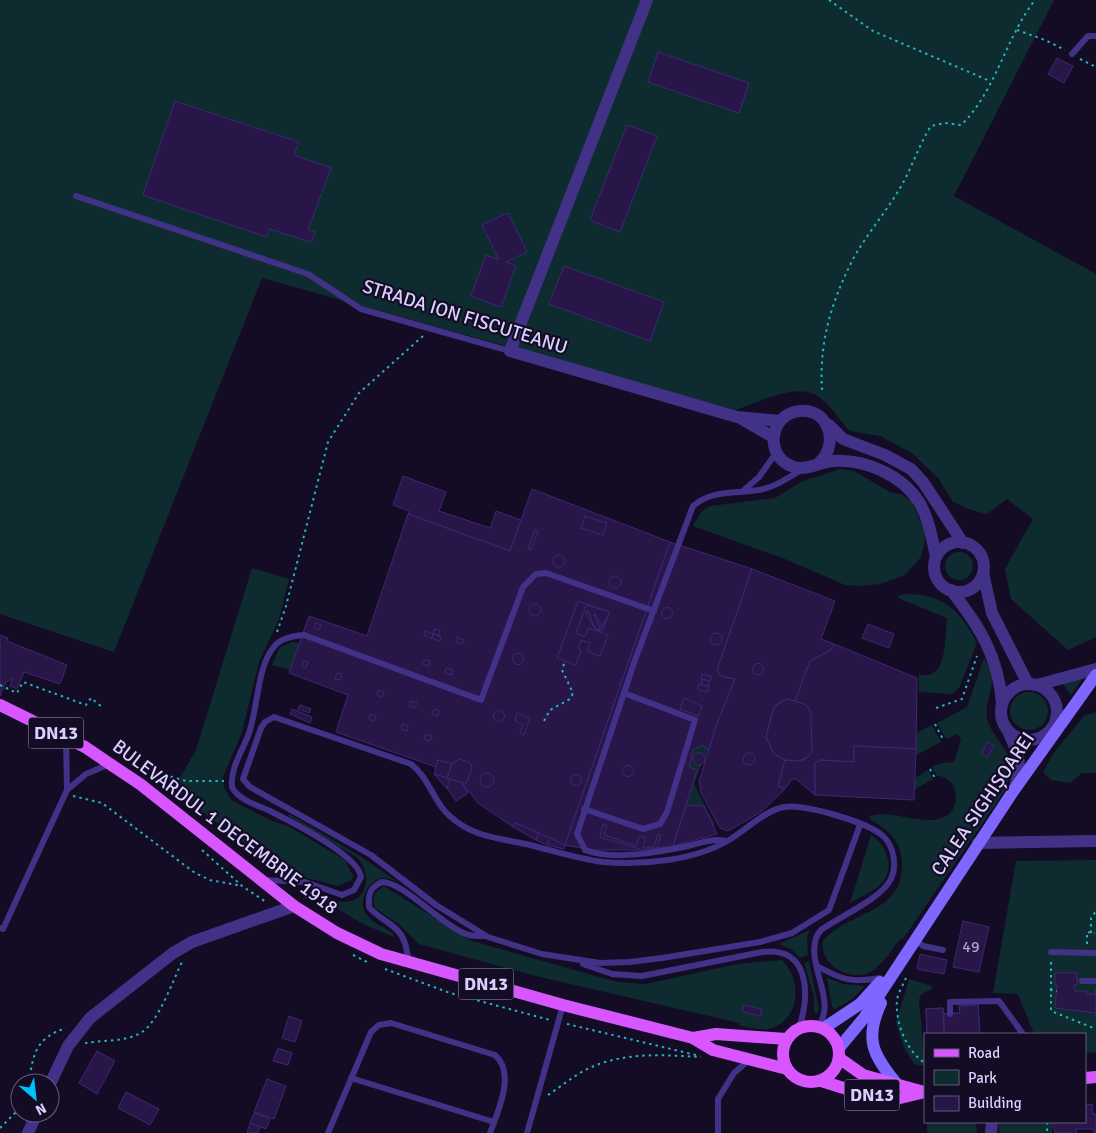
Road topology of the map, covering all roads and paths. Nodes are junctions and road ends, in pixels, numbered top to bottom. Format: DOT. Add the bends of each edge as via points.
graph roads {
  1 [pos="647,0"];
  2 [pos="830,0"];
  3 [pos="1035,0"];
  4 [pos="1016,30"];
  5 [pos="1096,36"];
  6 [pos="1072,54"];
  7 [pos="1096,67"];
  8 [pos="990,81"];
  9 [pos="76,196"];
  10 [pos="428,332"];
  11 [pos="510,351"];
  12 [pos="822,390"];
  13 [pos="737,417"];
  14 [pos="780,421"];
  15 [pos="825,422"];
  16 [pos="773,437"];
  17 [pos="776,453"];
  18 [pos="819,463"];
  19 [pos="804,468"];
  20 [pos="743,490"];
  21 [pos="963,543"];
  22 [pos="936,557"];
  23 [pos="983,573"];
  24 [pos="951,590"];
  25 [pos="654,611"];
  26 [pos="277,634"];
  27 [pos="978,653"];
  28 [pos="565,661"];
  29 [pos="1096,669"];
  30 [pos="1096,675"];
  31 [pos="1032,684"];
  32 [pos="0,685"];
  33 [pos="624,693"];
  34 [pos="1002,703"];
  35 [pos="0,704"];
  36 [pos="102,707"];
  37 [pos="936,708"];
  38 [pos="544,721"];
  39 [pos="935,724"];
  40 [pos="1008,731"];
  41 [pos="1053,731"];
  42 [pos="66,738"];
  43 [pos="944,740"];
  44 [pos="110,764"];
  45 [pos="930,769"];
  46 [pos="158,773"];
  47 [pos="935,778"];
  48 [pos="231,781"];
  49 [pos="68,790"];
  50 [pos="1014,790"];
  51 [pos="63,800"];
  52 [pos="584,810"];
  53 [pos="860,825"];
  54 [pos="727,841"];
  55 [pos="1096,841"];
  56 [pos="978,843"];
  57 [pos="259,880"];
  58 [pos="242,886"];
  59 [pos="294,906"];
  60 [pos="1096,911"];
  61 [pos="0,928"];
  62 [pos="1091,933"];
  63 [pos="1095,933"];
  64 [pos="488,937"];
  65 [pos="915,940"];
  66 [pos="192,942"];
  67 [pos="942,950"];
  68 [pos="1051,952"];
  69 [pos="1088,953"];
  70 [pos="1096,953"];
  71 [pos="903,956"];
  72 [pos="570,960"];
  73 [pos="409,963"];
  74 [pos="600,963"];
  75 [pos="817,966"];
  76 [pos="604,971"];
  77 [pos="1050,971"];
  78 [pos="890,974"];
  79 [pos="1082,981"];
  80 [pos="1096,981"];
  81 [pos="1050,990"];
  82 [pos="1057,991"];
  83 [pos="563,1005"];
  84 [pos="950,1014"];
  85 [pos="67,1027"];
  86 [pos="799,1028"];
  87 [pos="822,1028"];
  88 [pos="1096,1029"];
  89 [pos="1022,1033"];
  90 [pos="693,1038"];
  91 [pos="786,1039"];
  92 [pos="632,1040"];
  93 [pos="68,1046"];
  94 [pos="839,1053"];
  95 [pos="750,1059"];
  96 [pos="924,1061"];
  97 [pos="787,1069"];
  98 [pos="32,1073"];
  99 [pos="55,1073"];
  100 [pos="351,1078"];
  101 [pos="821,1081"];
  102 [pos="896,1083"];
  103 [pos="924,1092"];
  104 [pos="535,1104"];
  105 [pos="10,1118"];
  106 [pos="494,1122"];
  107 [pos="0,1128"];
  108 [pos="526,1132"];
  109 [pos="328,1133"];
  110 [pos="490,1133"];
  111 [pos="718,1133"];
  1 -- 11 [label="street"];
  2 -- 8 [label="path" via="873,31"];
  3 -- 4 [label="path"];
  4 -- 6 [label="path"];
  4 -- 8 [label="path"];
  5 -- 6 [label="lane" via="1088,36"];
  6 -- 7 [label="path"];
  8 -- 12 [label="path" via="974,113 961,125 945,123 931,126 919,145 905,180 853,261 829,316 820,362"];
  9 -- 11 [label="lane, STRADA ION FISCUTEANU" via="308,274 361,309"];
  10 -- 26 [label="path" via="359,394 328,442"];
  11 -- 13 [label="street, STRADA ION FISCUTEANU"];
  13 -- 14 [label="street, STRADA ION FISCUTEANU"];
  13 -- 16 [label="street, STRADA ION FISCUTEANU"];
  14 -- 15 [label="street" via="794,412 803,411 819,416"];
  14 -- 16 [label="street"];
  15 -- 18 [label="street" via="831,444"];
  15 -- 21 [label="street" via="843,439 911,469"];
  16 -- 17 [label="street"];
  17 -- 19 [label="street" via="788,464"];
  17 -- 20 [label="lane" via="759,477"];
  18 -- 19 [label="street"];
  18 -- 22 [label="street" via="861,464 885,472 907,487 924,514"];
  19 -- 20 [label="lane" via="773,486"];
  20 -- 25 [label="lane" via="722,492 693,506"];
  21 -- 22 [label="street" via="948,545"];
  21 -- 23 [label="street" via="977,550 982,557"];
  22 -- 24 [label="street" via="935,573 944,587"];
  23 -- 24 [label="street" via="974,586 959,592"];
  23 -- 31 [label="street" via="992,613"];
  24 -- 34 [label="street" via="972,616 989,646 997,667"];
  25 -- 33 [label="lane"];
  25 -- 48 [label="lane" via="566,578 536,574 523,587 481,700 304,635 285,639 270,652 250,732"];
  27 -- 37 [label="path" via="962,699"];
  28 -- 38 [label="path" via="562,670 572,693 570,699 550,710"];
  29 -- 31 [label="street"];
  30 -- 41 [label="main road, CALEA SIGHIȘOAREI"];
  31 -- 34 [label="street" via="1012,689"];
  31 -- 41 [label="street" via="1044,688 1054,700 1057,715"];
  32 -- 36 [label="path" via="17,694 22,682 86,705 91,698"];
  33 -- 52 [label="lane"];
  33 -- 52 [label="lane" via="695,720 667,812 660,824 643,829"];
  34 -- 40 [label="street" via="1001,718"];
  35 -- 42 [label="main road, BULEVARDUL 1 DECEMBRIE 1918 / DN13"];
  39 -- 43 [label="path"];
  40 -- 41 [label="street" via="1030,740"];
  40 -- 50 [label="street" via="1018,753 1020,768"];
  41 -- 50 [label="main road, CALEA SIGHIȘOAREI"];
  42 -- 44 [label="main road, BULEVARDUL 1 DECEMBRIE 1918 / DN13"];
  42 -- 49 [label="lane"];
  44 -- 49 [label="lane" via="86,774"];
  44 -- 57 [label="main road, BULEVARDUL 1 DECEMBRIE 1918 / DN13" via="140,784"];
  45 -- 47 [label="path"];
  46 -- 48 [label="path" via="186,781"];
  48 -- 57 [label="lane" via="233,790 240,796 349,857 359,868 361,877 354,890 342,895 305,882"];
  49 -- 51 [label="lane"];
  50 -- 56 [label="main road, CALEA SIGHIȘOAREI"];
  51 -- 58 [label="path" via="75,796 102,803 186,868 210,880"];
  51 -- 61 [label="lane" via="3,929"];
  52 -- 54 [label="lane" via="577,834 585,850 596,854 659,852 713,839"];
  53 -- 54 [label="lane" via="804,806 784,807"];
  53 -- 74 [label="lane" via="830,907 824,915 783,937 630,962"];
  53 -- 75 [label="lane" via="876,830 890,844 894,859 892,878 880,892 817,934 814,944"];
  54 -- 64 [label="lane" via="692,854 631,863 573,857 489,838 470,831 451,818 411,764 278,718 265,722 247,766 243,779 245,784 371,856 436,905"];
  55 -- 56 [label="street"];
  56 -- 65 [label="main road, CALEA SIGHIȘOAREI"];
  57 -- 59 [label="main road, BULEVARDUL 1 DECEMBRIE 1918 / DN13"];
  59 -- 66 [label="street"];
  59 -- 73 [label="main road, BULEVARDUL 1 DECEMBRIE 1918 / DN13" via="337,933"];
  60 -- 62 [label="path"];
  62 -- 63 [label="path"];
  62 -- 69 [label="path" via="1087,932"];
  64 -- 72 [label="lane"];
  64 -- 73 [label="lane" via="468,934 396,886 382,882 372,888 369,907 399,931"];
  65 -- 67 [label="lane" via="922,946"];
  65 -- 71 [label="main road, CALEA SIGHIȘOAREI"];
  66 -- 93 [label="street" via="173,953 90,1018"];
  66 -- 93 [label="path" via="152,1024 142,1033"];
  68 -- 69 [label="lane"];
  69 -- 70 [label="lane"];
  71 -- 78 [label="main road, CALEA SIGHIȘOAREI"];
  71 -- 94 [label="main road, CALEA SIGHIȘOAREI"];
  72 -- 74 [label="lane"];
  72 -- 76 [label="lane"];
  73 -- 83 [label="main road, BULEVARDUL 1 DECEMBRIE 1918 / DN13"];
  74 -- 76 [label="lane"];
  75 -- 78 [label="lane" via="840,979 851,981"];
  75 -- 87 [label="lane" via="825,1000"];
  76 -- 86 [label="lane" via="642,976 780,951 797,962 803,976 806,1001"];
  77 -- 81 [label="path"];
  78 -- 87 [label="main road, CALEA SIGHIȘOAREI" via="860,1004"];
  78 -- 96 [label="path" via="906,978 898,999 897,1014 910,1049"];
  78 -- 102 [label="main road" via="871,1039 874,1054"];
  79 -- 80 [label="lane"];
  81 -- 82 [label="path"];
  81 -- 88 [label="path" via="1051,1011"];
  83 -- 90 [label="main road, BULEVARDUL 1 DECEMBRIE 1918 / DN13"];
  83 -- 104 [label="lane"];
  84 -- 89 [label="lane" via="950,1002 1000,1001"];
  85 -- 98 [label="path" via="49,1034 36,1051"];
  86 -- 87 [label="main road" via="808,1025"];
  86 -- 91 [label="main road"];
  87 -- 94 [label="main road, BULEVARDUL 1 DECEMBRIE 1918 / DN13" via="831,1034"];
  90 -- 91 [label="main road, BULEVARDUL 1 DECEMBRIE 1918 / DN13" via="716,1034"];
  90 -- 95 [label="main road, BULEVARDUL 1 DECEMBRIE 1918 / DN13" via="713,1050"];
  91 -- 97 [label="main road" via="782,1054"];
  92 -- 104 [label="path" via="706,1057 657,1054 604,1062 576,1075"];
  93 -- 99 [label="street"];
  94 -- 101 [label="main road, DN13" via="836,1068"];
  94 -- 102 [label="main road, BULEVARDUL 1 DECEMBRIE 1918 / DN13" via="863,1075"];
  95 -- 97 [label="main road, BULEVARDUL 1 DECEMBRIE 1918 / DN13"];
  95 -- 111 [label="lane" via="734,1073 718,1099"];
  97 -- 101 [label="main road, BULEVARDUL 1 DECEMBRIE 1918 / DN13" via="802,1080"];
  100 -- 106 [label="lane"];
  100 -- 106 [label="lane" via="371,1032 378,1024 391,1023 495,1055 505,1070 504,1088"];
  100 -- 109 [label="lane"];
  101 -- 103 [label="main road, BULEVARDUL 1 DECEMBRIE 1918 / DN13" via="863,1094 896,1099"];
  102 -- 103 [label="main road, BULEVARDUL 1 DECEMBRIE 1918 / DN13"];
  104 -- 108 [label="lane"];
  105 -- 107 [label="path"];
  106 -- 110 [label="lane"];
}
